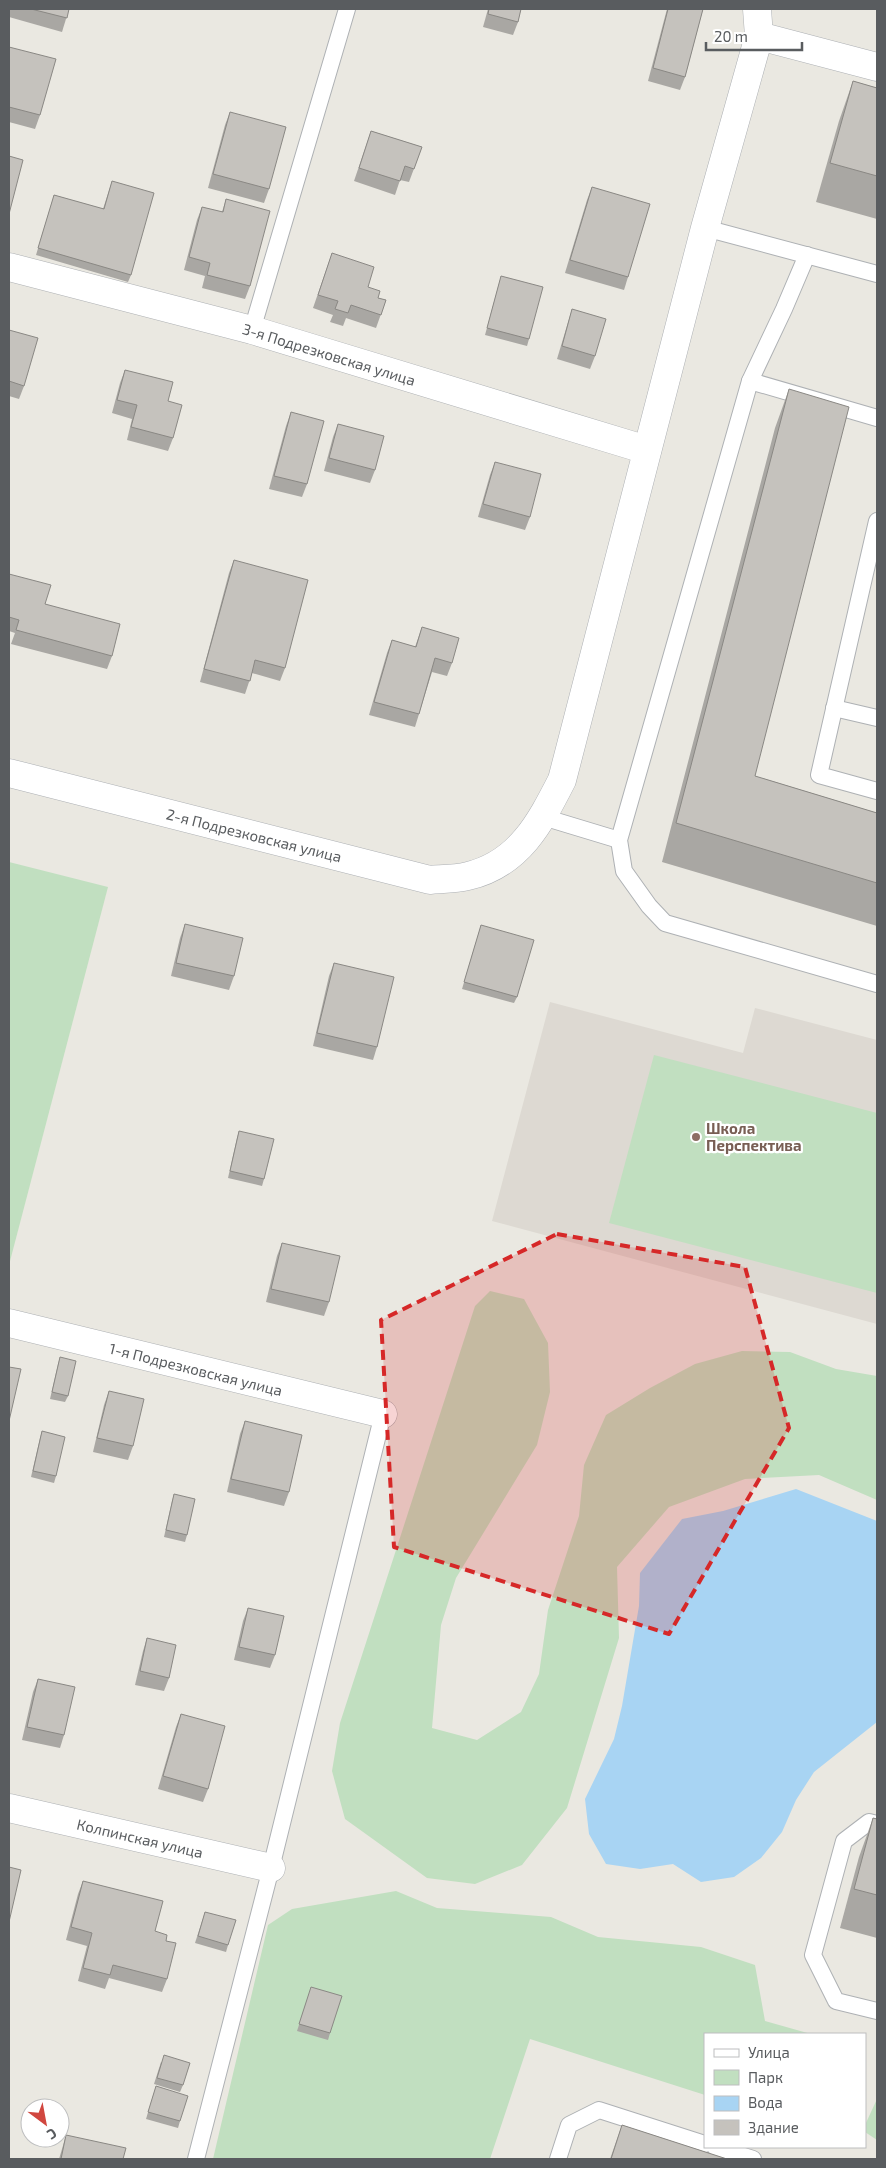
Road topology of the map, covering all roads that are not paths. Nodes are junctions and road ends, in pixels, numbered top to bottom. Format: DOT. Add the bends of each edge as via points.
graph roads {
  1 [pos="347,9"];
  2 [pos="757,9"];
  3 [pos="759,36"];
  4 [pos="877,67"];
  5 [pos="705,228"];
  6 [pos="807,255"];
  7 [pos="9,267"];
  8 [pos="877,274"];
  9 [pos="252,330"];
  10 [pos="750,381"];
  11 [pos="877,418"];
  12 [pos="647,450"];
  13 [pos="877,521"];
  14 [pos="834,708"];
  15 [pos="877,718"];
  16 [pos="9,773"];
  17 [pos="877,791"];
  18 [pos="543,816"];
  19 [pos="619,840"];
  20 [pos="877,984"];
  21 [pos="9,1323"];
  22 [pos="383,1414"];
  23 [pos="9,1808"];
  24 [pos="877,1824"];
  25 [pos="271,1868"];
  26 [pos="877,2011"];
  27 [pos="704,2144"];
  28 [pos="718,2148"];
  29 [pos="196,2159"];
  30 [pos="558,2159"];
  31 [pos="754,2159"];
  1 -- 9 [label="lane"];
  2 -- 3 [label="street"];
  3 -- 4 [label="street"];
  3 -- 5 [label="street"];
  5 -- 6 [label="lane"];
  5 -- 12 [label="street"];
  6 -- 8 [label="lane"];
  6 -- 10 [label="lane"];
  7 -- 9 [label="street, 3-я Подрезковская улица"];
  9 -- 12 [label="street, 3-я Подрезковская улица"];
  10 -- 11 [label="lane"];
  10 -- 19 [label="lane"];
  12 -- 18 [label="street" via="562,780"];
  13 -- 14 [label="lane"];
  14 -- 15 [label="lane"];
  14 -- 17 [label="lane" via="819,775"];
  16 -- 18 [label="street, 2-я Подрезковская улица" via="430,880 468,876 499,865 524,843"];
  18 -- 19 [label="lane"];
  19 -- 20 [label="lane" via="624,871 665,923"];
  21 -- 22 [label="street, 1-я Подрезковская улица"];
  22 -- 25 [label="lane"];
  23 -- 25 [label="street, Колпинская улица"];
  24 -- 26 [label="lane" via="869,1822 844,1841 813,1955 836,2001"];
  25 -- 29 [label="lane"];
  27 -- 30 [label="lane" via="599,2110 569,2125"];
  28 -- 31 [label="lane"];
}
